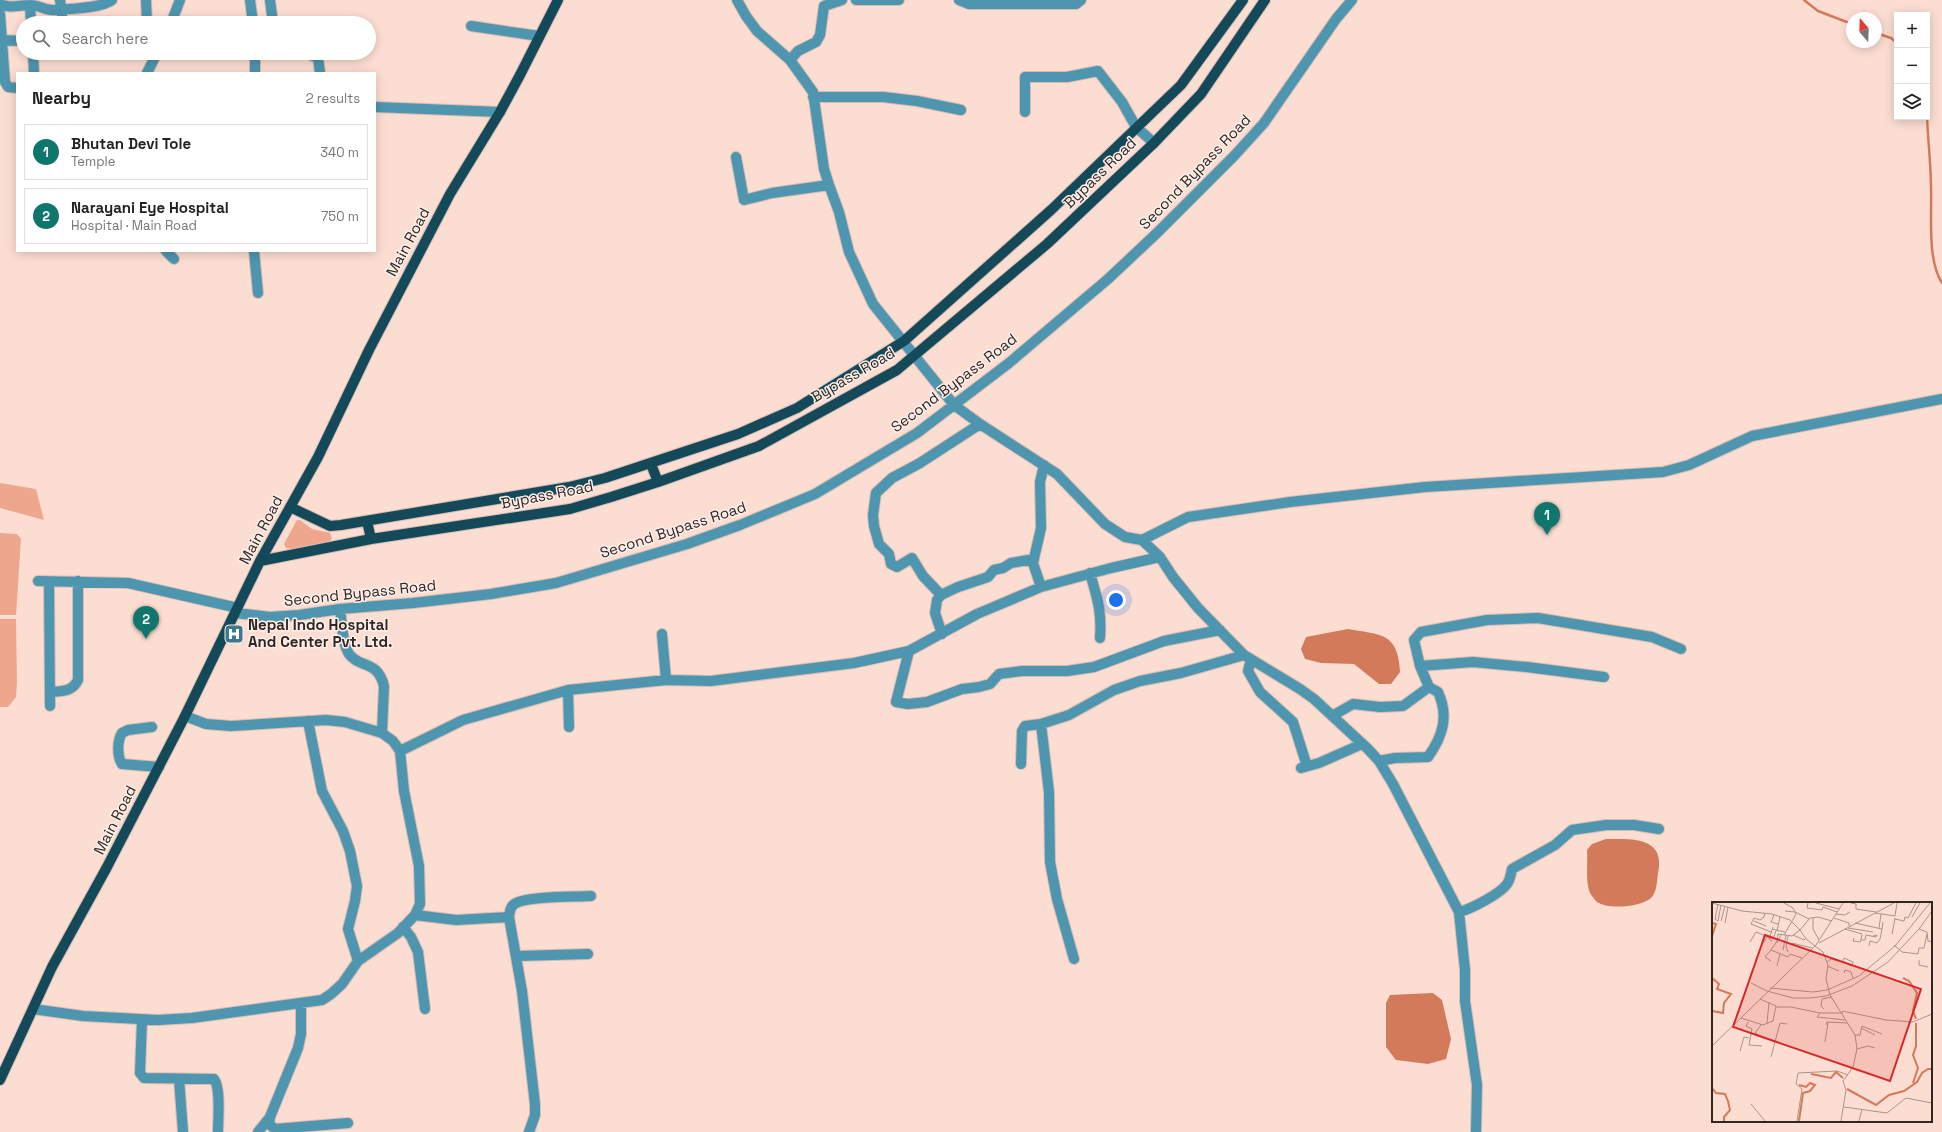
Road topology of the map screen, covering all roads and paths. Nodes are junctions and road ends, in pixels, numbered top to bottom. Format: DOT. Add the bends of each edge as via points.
graph roads {
  1 [pos="112,0"];
  2 [pos="146,0"];
  3 [pos="180,0"];
  4 [pos="250,0"];
  5 [pos="270,0"];
  6 [pos="558,0"];
  7 [pos="736,0"];
  8 [pos="842,0"];
  9 [pos="856,0"];
  10 [pos="899,0"];
  11 [pos="959,0"];
  12 [pos="1081,0"];
  13 [pos="1243,0"];
  14 [pos="1265,0"];
  15 [pos="1352,0"];
  16 [pos="0,4"];
  17 [pos="61,4"];
  18 [pos="30,5"];
  19 [pos="0,14"];
  20 [pos="31,16"];
  21 [pos="62,16"];
  22 [pos="147,16"];
  23 [pos="174,16"];
  24 [pos="252,16"];
  25 [pos="272,16"];
  26 [pos="471,26"];
  27 [pos="539,36"];
  28 [pos="2,40"];
  29 [pos="16,41"];
  30 [pos="33,60"];
  31 [pos="154,60"];
  32 [pos="255,60"];
  33 [pos="318,60"];
  34 [pos="790,60"];
  35 [pos="34,72"];
  36 [pos="148,72"];
  37 [pos="255,72"];
  38 [pos="320,72"];
  39 [pos="2,75"];
  40 [pos="16,88"];
  41 [pos="813,97"];
  42 [pos="376,107"];
  43 [pos="961,110"];
  44 [pos="500,112"];
  45 [pos="1025,112"];
  46 [pos="1136,127"];
  47 [pos="1154,143"];
  48 [pos="736,157"];
  49 [pos="828,185"];
  50 [pos="167,252"];
  51 [pos="254,252"];
  52 [pos="174,259"];
  53 [pos="258,293"];
  54 [pos="904,341"];
  55 [pos="914,356"];
  56 [pos="1942,399"];
  57 [pos="954,405"];
  58 [pos="980,424"];
  59 [pos="652,464"];
  60 [pos="1044,465"];
  61 [pos="658,482"];
  62 [pos="290,507"];
  63 [pos="367,521"];
  64 [pos="371,539"];
  65 [pos="1142,540"];
  66 [pos="1160,557"];
  67 [pos="1034,559"];
  68 [pos="260,560"];
  69 [pos="1090,574"];
  70 [pos="78,581"];
  71 [pos="38,582"];
  72 [pos="49,582"];
  73 [pos="1041,587"];
  74 [pos="941,595"];
  75 [pos="340,609"];
  76 [pos="237,610"];
  77 [pos="1220,630"];
  78 [pos="662,634"];
  79 [pos="942,634"];
  80 [pos="1100,638"];
  81 [pos="1681,649"];
  82 [pos="909,651"];
  83 [pos="1247,657"];
  84 [pos="1420,666"];
  85 [pos="1604,677"];
  86 [pos="666,680"];
  87 [pos="1428,687"];
  88 [pos="568,690"];
  89 [pos="50,692"];
  90 [pos="50,706"];
  91 [pos="185,716"];
  92 [pos="1332,716"];
  93 [pos="308,721"];
  94 [pos="1041,724"];
  95 [pos="152,727"];
  96 [pos="569,727"];
  97 [pos="382,733"];
  98 [pos="1362,744"];
  99 [pos="400,751"];
  100 [pos="1379,762"];
  101 [pos="1021,764"];
  102 [pos="159,767"];
  103 [pos="1659,829"];
  104 [pos="591,896"];
  105 [pos="1459,912"];
  106 [pos="415,915"];
  107 [pos="509,917"];
  108 [pos="403,928"];
  109 [pos="588,954"];
  110 [pos="517,956"];
  111 [pos="1074,959"];
  112 [pos="358,961"];
  113 [pos="300,1003"];
  114 [pos="33,1009"];
  115 [pos="425,1009"];
  116 [pos="142,1020"];
  117 [pos="179,1079"];
  118 [pos="0,1080"];
  119 [pos="348,1123"];
  120 [pos="270,1124"];
  121 [pos="182,1132"];
  122 [pos="218,1132"];
  123 [pos="258,1132"];
  124 [pos="529,1132"];
  125 [pos="1476,1132"];
  1 -- 17 [label="street" via="98,6"];
  2 -- 22 [label="street"];
  3 -- 23 [label="street"];
  4 -- 24 [label="street"];
  5 -- 25 [label="street"];
  6 -- 27 [label="main road, Main Road"];
  7 -- 34 [label="street" via="757,30"];
  8 -- 34 [label="street" via="824,6 820,35 816,42 798,51"];
  9 -- 10 [label="street"];
  11 -- 12 [label="street" via="969,4 1076,4"];
  13 -- 46 [label="main road, Bypass Road" via="1181,85"];
  14 -- 47 [label="main road, Bypass Road" via="1201,94"];
  15 -- 57 [label="street, Second Bypass Road" via="1264,123 1234,156 1108,279"];
  16 -- 18 [label="street" via="6,7"];
  17 -- 18 [label="street" via="54,10"];
  17 -- 21 [label="street"];
  18 -- 20 [label="street"];
  19 -- 28 [label="street"];
  26 -- 27 [label="street"];
  27 -- 44 [label="main road, Main Road"];
  28 -- 29 [label="street"];
  28 -- 39 [label="street"];
  30 -- 35 [label="street"];
  31 -- 36 [label="street"];
  32 -- 37 [label="street"];
  33 -- 38 [label="street"];
  34 -- 41 [label="street" via="813,92"];
  39 -- 40 [label="street" via="8,87"];
  41 -- 43 [label="street" via="883,97"];
  41 -- 49 [label="street"];
  42 -- 44 [label="street"];
  44 -- 62 [label="main road, Main Road" via="447,200 369,350 318,457"];
  45 -- 46 [label="street" via="1025,77 1067,77 1098,71 1122,102"];
  46 -- 47 [label="street"];
  46 -- 54 [label="main road, Bypass Road" via="1051,210"];
  47 -- 55 [label="main road, Bypass Road" via="1068,225"];
  48 -- 49 [label="street" via="744,200"];
  49 -- 54 [label="street" via="839,212 848,252 873,304"];
  50 -- 52 [label="street"];
  51 -- 53 [label="street"];
  54 -- 55 [label="street"];
  54 -- 59 [label="main road, Bypass Road" via="797,408 738,434"];
  55 -- 57 [label="street"];
  55 -- 61 [label="main road, Bypass Road" via="897,370 759,446"];
  56 -- 65 [label="street" via="1752,436 1690,465 1664,472 1425,487 1290,502 1188,517"];
  57 -- 58 [label="street"];
  57 -- 75 [label="street, Second Bypass Road" via="917,433 815,494 687,544 556,583 491,594"];
  58 -- 60 [label="street"];
  58 -- 74 [label="street" via="892,478 876,493 874,526 879,544 889,554 891,564 897,566 912,558 923,576"];
  59 -- 61 [label="main road"];
  59 -- 63 [label="main road, Bypass Road" via="570,487"];
  60 -- 65 [label="street" via="1057,474 1104,524 1125,537"];
  60 -- 67 [label="street" via="1040,482 1041,528"];
  61 -- 64 [label="main road, Bypass Road" via="570,508"];
  62 -- 63 [label="main road, Bypass Road" via="330,526"];
  62 -- 68 [label="main road, Main Road"];
  63 -- 64 [label="main road"];
  64 -- 68 [label="main road, Bypass Road"];
  65 -- 66 [label="street"];
  66 -- 69 [label="street"];
  66 -- 77 [label="street" via="1173,577"];
  67 -- 73 [label="street"];
  67 -- 74 [label="street" via="1011,563 994,570 988,577"];
  68 -- 76 [label="main road, Main Road"];
  69 -- 73 [label="street"];
  69 -- 80 [label="street" via="1100,604"];
  70 -- 72 [label="street, Second Bypass Road"];
  70 -- 76 [label="street, Second Bypass Road" via="128,582"];
  70 -- 89 [label="street" via="78,680 70,689"];
  71 -- 72 [label="street, Second Bypass Road"];
  72 -- 89 [label="street"];
  73 -- 79 [label="street" via="978,614"];
  74 -- 79 [label="street" via="937,600 935,613"];
  75 -- 76 [label="street, Second Bypass Road" via="270,617"];
  75 -- 97 [label="street" via="346,649 350,656 378,671 382,678"];
  76 -- 91 [label="main road, Main Road"];
  77 -- 82 [label="street" via="1164,641 1094,667 1067,671 999,674 990,684 962,689 927,702 908,704 896,702"];
  77 -- 83 [label="street"];
  78 -- 86 [label="street"];
  79 -- 82 [label="street"];
  81 -- 84 [label="street" via="1652,637 1568,622 1538,618 1487,620 1421,632 1414,640"];
  82 -- 86 [label="street" via="854,662 727,680"];
  83 -- 92 [label="street" via="1300,688"];
  83 -- 94 [label="street" via="1140,681 1114,690 1069,714"];
  83 -- 98 [label="street" via="1248,671 1260,692 1293,722 1304,767"];
  84 -- 85 [label="street" via="1473,662 1527,666"];
  84 -- 87 [label="street"];
  86 -- 88 [label="street"];
  87 -- 92 [label="street" via="1403,706 1354,704"];
  87 -- 100 [label="street" via="1438,692 1442,700 1445,719 1438,744 1428,757 1395,758"];
  88 -- 96 [label="street"];
  88 -- 99 [label="street" via="463,720"];
  89 -- 90 [label="street"];
  91 -- 93 [label="street" via="217,726"];
  91 -- 102 [label="main road, Main Road"];
  92 -- 98 [label="street"];
  93 -- 97 [label="street" via="345,722"];
  93 -- 112 [label="street" via="322,791 350,851 357,886 356,901 348,929"];
  94 -- 101 [label="street" via="1025,726 1022,731"];
  94 -- 111 [label="street" via="1049,792 1050,862 1057,899"];
  95 -- 102 [label="street" via="122,733 119,745 120,760 122,764"];
  97 -- 99 [label="street" via="393,741"];
  98 -- 100 [label="street"];
  99 -- 106 [label="street" via="404,791 419,866 420,904"];
  100 -- 105 [label="street"];
  102 -- 114 [label="main road, Main Road" via="52,967"];
  103 -- 105 [label="street" via="1634,825 1606,825 1572,830 1555,845 1512,869 1508,883 1500,892 1468,910"];
  104 -- 107 [label="street" via="535,899 516,903 511,907"];
  105 -- 125 [label="street" via="1465,970 1465,1001 1477,1084"];
  106 -- 107 [label="street" via="456,920"];
  106 -- 108 [label="street"];
  107 -- 110 [label="street"];
  108 -- 112 [label="street" via="386,943"];
  108 -- 115 [label="street" via="411,937 418,952"];
  109 -- 110 [label="street"];
  110 -- 124 [label="street" via="535,1104 535,1115"];
  112 -- 113 [label="street" via="342,984 331,994 322,1000"];
  113 -- 116 [label="street" via="192,1018"];
  113 -- 120 [label="street" via="298,1048"];
  114 -- 116 [label="street"];
  114 -- 118 [label="main road, Main Road"];
  116 -- 117 [label="street" via="140,1073 144,1078"];
  117 -- 121 [label="street"];
  117 -- 122 [label="street" via="216,1081"];
  119 -- 120 [label="street" via="275,1129"];
  120 -- 123 [label="street"];
}
